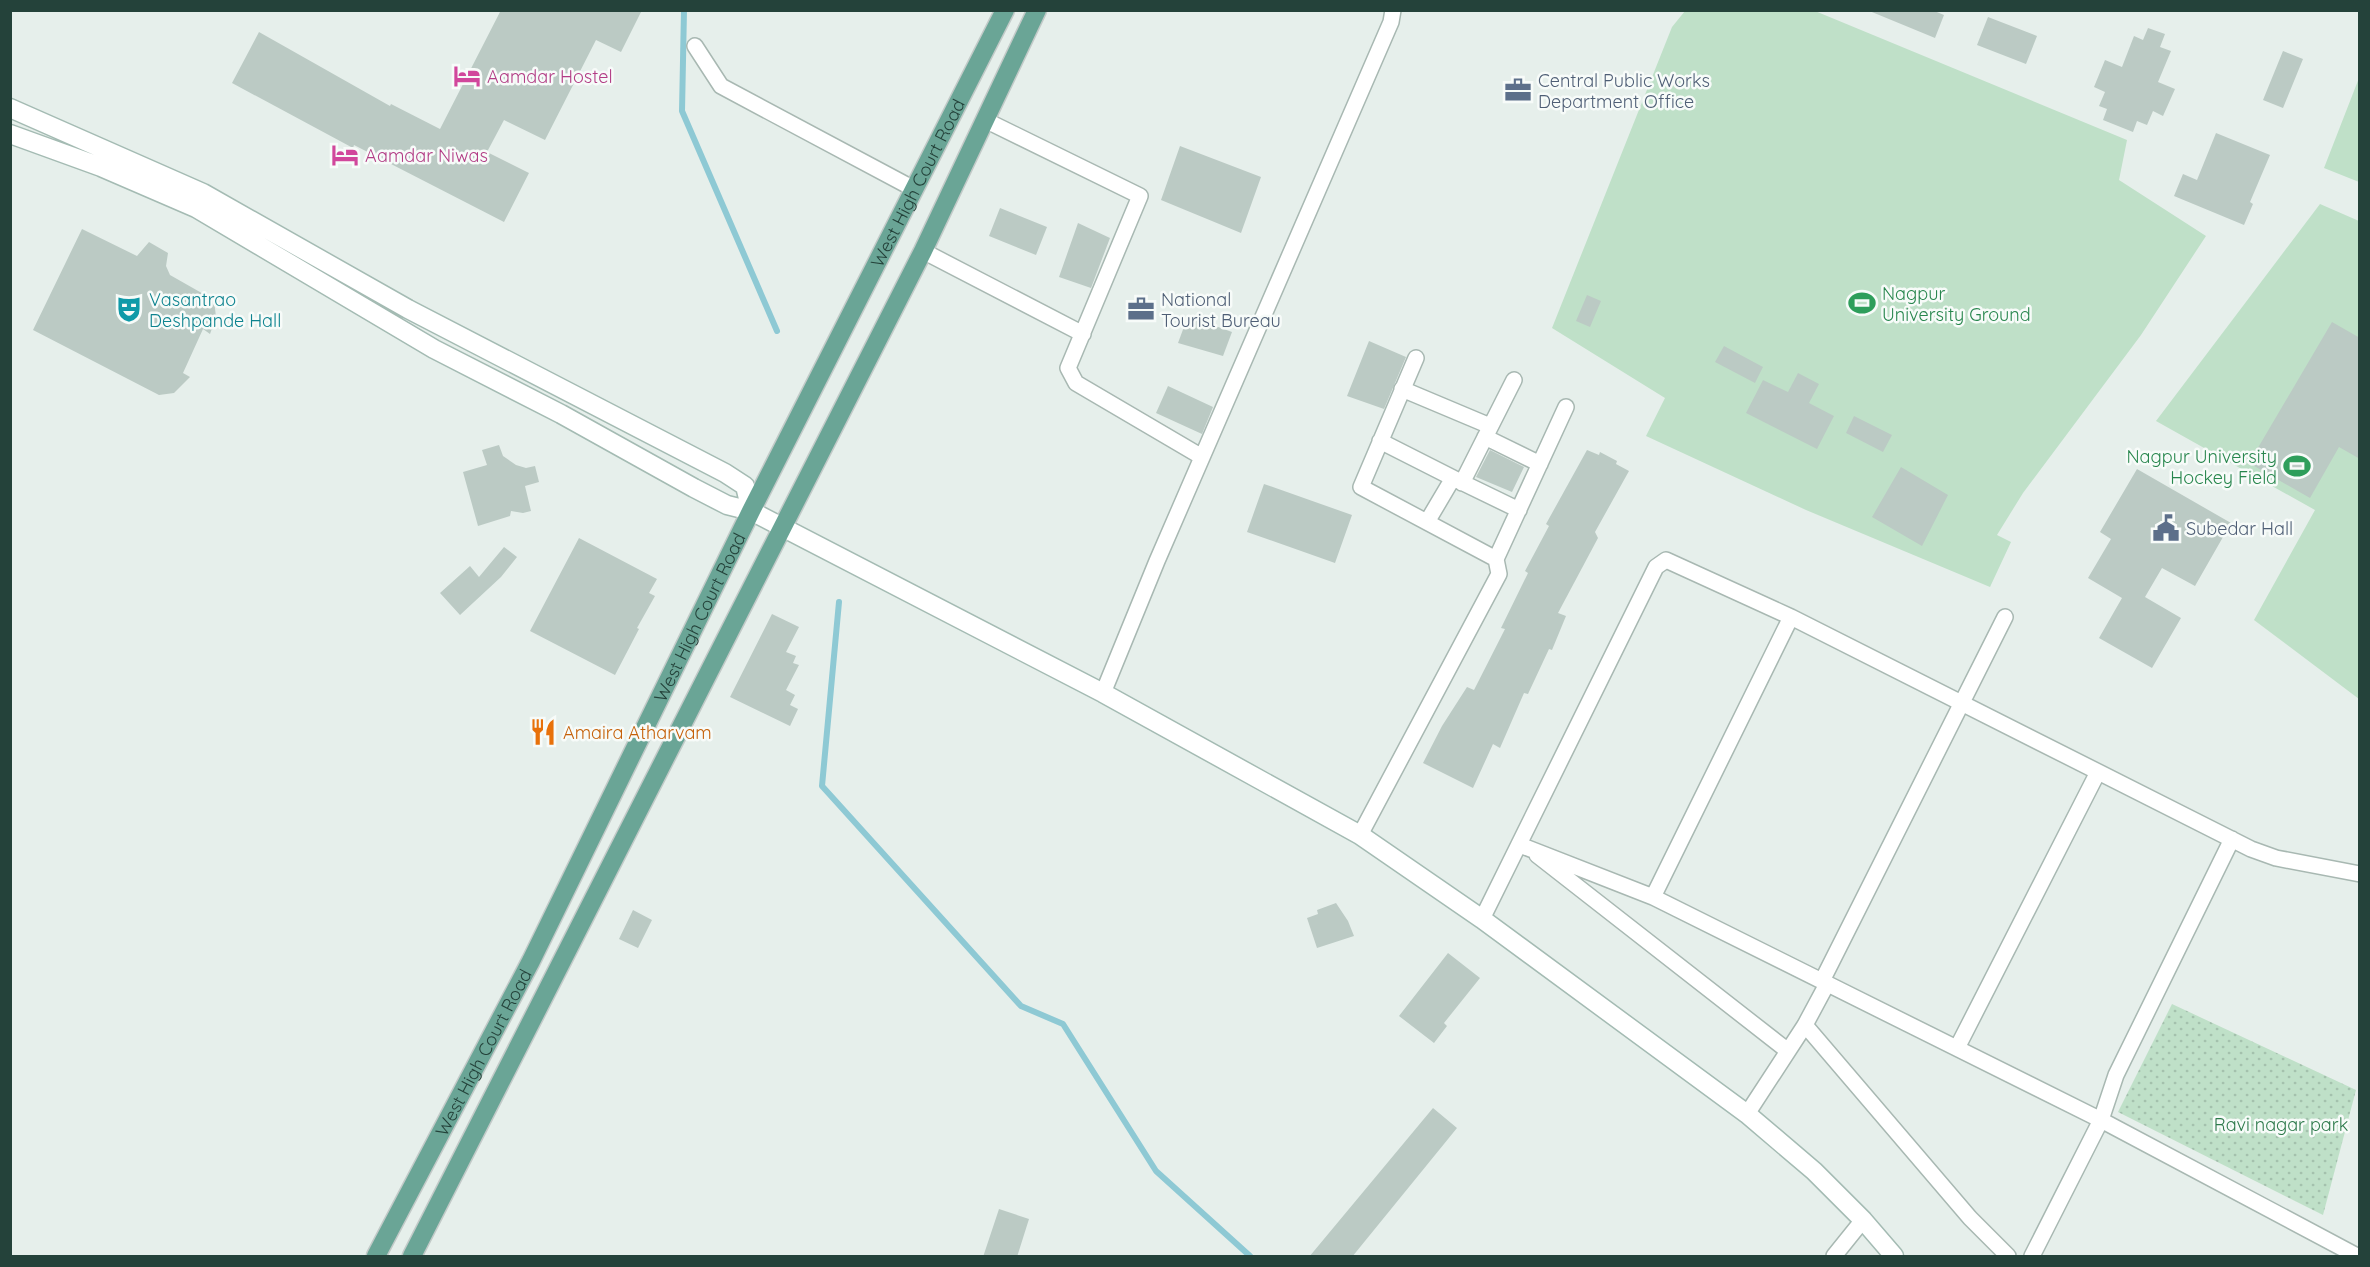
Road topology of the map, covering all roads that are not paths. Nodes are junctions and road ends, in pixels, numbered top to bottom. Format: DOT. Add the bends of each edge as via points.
graph roads {
  1 [pos="1005,10"];
  2 [pos="1037,10"];
  3 [pos="1393,10"];
  4 [pos="695,46"];
  5 [pos="10,108"];
  6 [pos="985,120"];
  7 [pos="10,134"];
  8 [pos="108,149"];
  9 [pos="101,167"];
  10 [pos="914,189"];
  11 [pos="922,251"];
  12 [pos="1083,334"];
  13 [pos="1416,358"];
  14 [pos="1514,380"];
  15 [pos="1402,389"];
  16 [pos="1566,407"];
  17 [pos="1488,432"];
  18 [pos="1380,441"];
  19 [pos="1202,457"];
  20 [pos="1540,464"];
  21 [pos="1457,481"];
  22 [pos="1519,510"];
  23 [pos="751,511"];
  24 [pos="1428,522"];
  25 [pos="782,528"];
  26 [pos="1496,559"];
  27 [pos="1791,617"];
  28 [pos="2005,617"];
  29 [pos="1103,693"];
  30 [pos="1960,704"];
  31 [pos="2098,772"];
  32 [pos="1360,835"];
  33 [pos="2232,839"];
  34 [pos="1525,847"];
  35 [pos="2360,874"];
  36 [pos="1653,897"];
  37 [pos="1482,919"];
  38 [pos="1824,982"];
  39 [pos="1805,1024"];
  40 [pos="1957,1048"];
  41 [pos="1788,1051"];
  42 [pos="1747,1114"];
  43 [pos="2101,1120"];
  44 [pos="1863,1220"];
  45 [pos="376,1257"];
  46 [pos="412,1257"];
  47 [pos="1834,1257"];
  48 [pos="1894,1257"];
  49 [pos="2008,1257"];
  50 [pos="2032,1257"];
  51 [pos="2357,1257"];
  1 -- 10 [label="main road, West High Court Road"];
  2 -- 6 [label="main road, West High Court Road"];
  3 -- 19 [label="street"];
  4 -- 10 [label="street" via="721,86"];
  5 -- 8 [label="main road"];
  6 -- 11 [label="main road, West High Court Road"];
  6 -- 12 [label="street" via="1140,196"];
  7 -- 9 [label="main road"];
  8 -- 9 [label="main road"];
  8 -- 23 [label="main road" via="203,193 408,309 725,473 745,486"];
  9 -- 23 [label="main road" via="196,208 434,350 727,505"];
  10 -- 23 [label="main road, West High Court Road"];
  11 -- 12 [label="street"];
  11 -- 25 [label="main road, West High Court Road"];
  12 -- 19 [label="street" via="1068,368 1076,383"];
  13 -- 15 [label="street"];
  14 -- 17 [label="street"];
  15 -- 17 [label="street"];
  15 -- 18 [label="street"];
  16 -- 20 [label="street"];
  17 -- 20 [label="street"];
  17 -- 21 [label="street"];
  18 -- 21 [label="street"];
  18 -- 24 [label="street" via="1361,487"];
  19 -- 29 [label="street"];
  20 -- 22 [label="street"];
  21 -- 22 [label="street"];
  21 -- 24 [label="street"];
  22 -- 26 [label="street"];
  23 -- 25 [label="main road"];
  23 -- 45 [label="main road, West High Court Road" via="531,961"];
  24 -- 26 [label="street"];
  25 -- 29 [label="main road"];
  25 -- 46 [label="main road, West High Court Road"];
  26 -- 32 [label="street" via="1498,574"];
  27 -- 30 [label="street"];
  27 -- 34 [label="street" via="1666,560 1656,567"];
  27 -- 36 [label="street"];
  28 -- 30 [label="street"];
  29 -- 32 [label="main road"];
  30 -- 31 [label="street"];
  30 -- 38 [label="street"];
  31 -- 33 [label="street"];
  31 -- 40 [label="street"];
  32 -- 37 [label="main road"];
  33 -- 35 [label="street" via="2277,858"];
  33 -- 43 [label="street" via="2116,1075"];
  34 -- 36 [label="street"];
  34 -- 37 [label="street"];
  34 -- 41 [label="street"];
  36 -- 38 [label="street"];
  37 -- 42 [label="main road"];
  38 -- 39 [label="street"];
  38 -- 40 [label="street"];
  39 -- 41 [label="street"];
  39 -- 49 [label="street" via="1970,1218"];
  40 -- 43 [label="street"];
  41 -- 42 [label="street"];
  42 -- 44 [label="main road" via="1814,1171"];
  43 -- 50 [label="street"];
  43 -- 51 [label="street"];
  44 -- 47 [label="street"];
  44 -- 48 [label="main road"];
}
